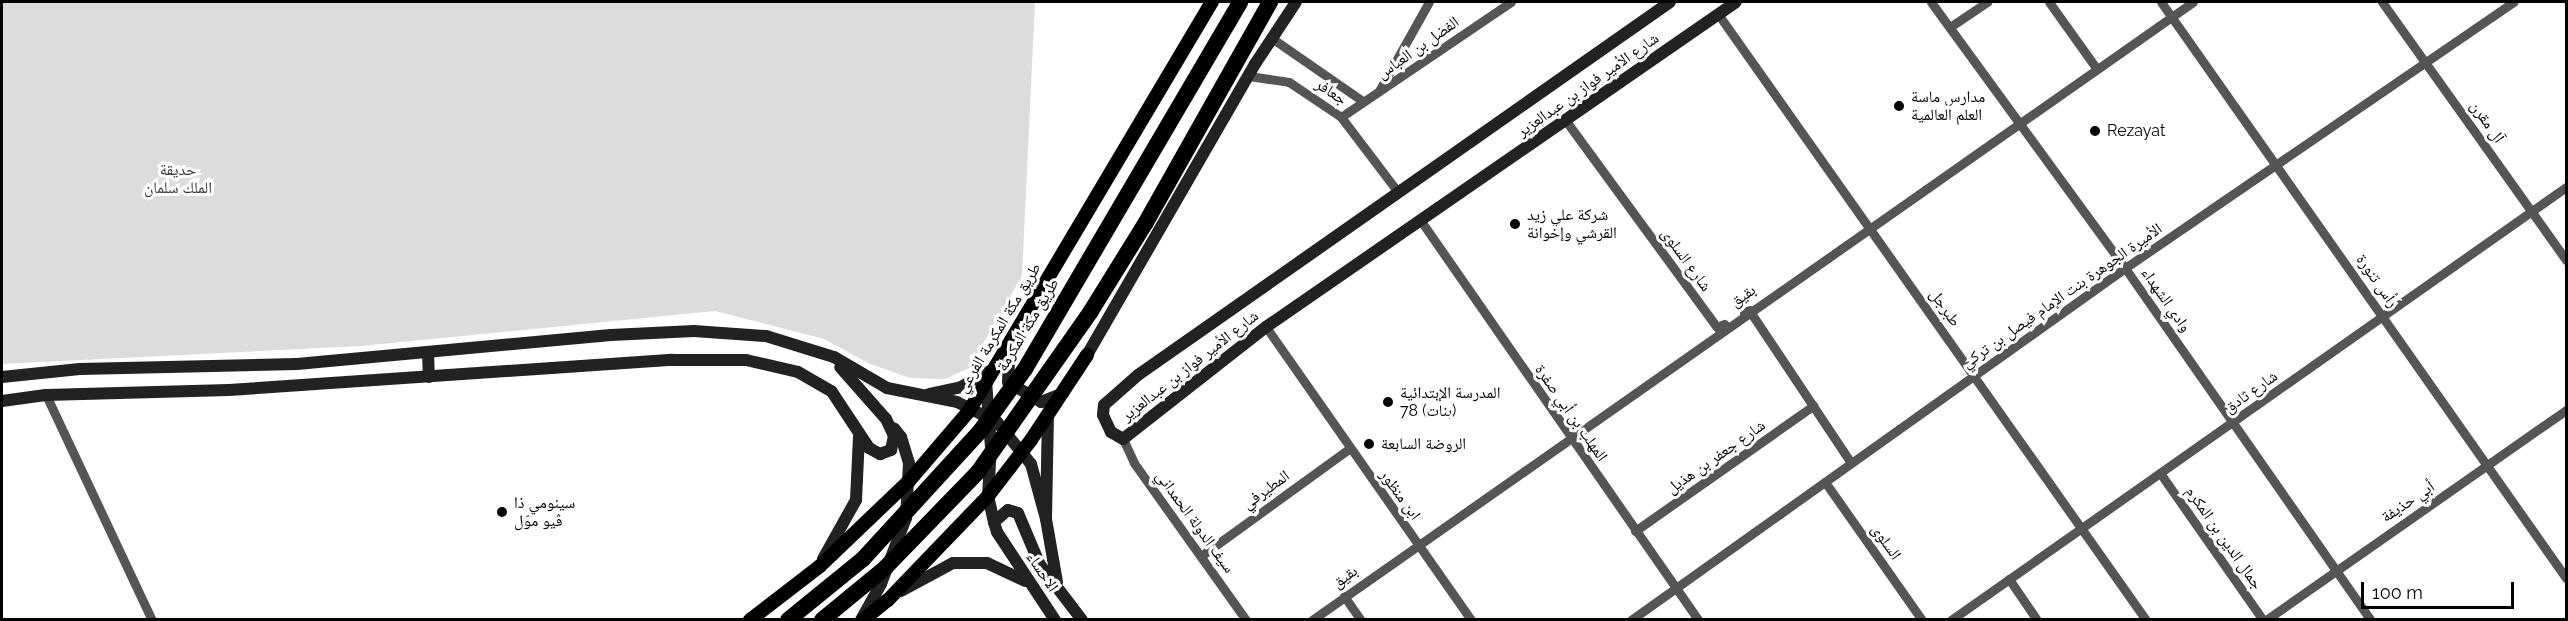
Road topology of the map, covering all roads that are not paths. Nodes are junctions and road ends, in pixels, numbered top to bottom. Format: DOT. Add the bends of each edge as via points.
graph roads {
  1 [pos="1212,2"];
  2 [pos="1240,2"];
  3 [pos="1270,2"];
  4 [pos="1296,2"];
  5 [pos="1429,2"];
  6 [pos="1511,2"];
  7 [pos="1670,2"];
  8 [pos="1736,2"];
  9 [pos="1931,2"];
  10 [pos="1986,2"];
  11 [pos="2049,2"];
  12 [pos="2161,2"];
  13 [pos="2193,2"];
  14 [pos="2382,2"];
  15 [pos="2514,2"];
  16 [pos="1718,14"];
  17 [pos="2171,16"];
  18 [pos="1950,27"];
  19 [pos="1273,39"];
  20 [pos="2426,63"];
  21 [pos="2096,68"];
  22 [pos="1249,76"];
  23 [pos="1378,93"];
  24 [pos="1361,100"];
  25 [pos="1341,117"];
  26 [pos="1566,121"];
  27 [pos="2019,121"];
  28 [pos="2277,164"];
  29 [pos="2566,187"];
  30 [pos="1398,192"];
  31 [pos="2531,212"];
  32 [pos="1421,221"];
  33 [pos="1870,228"];
  34 [pos="2566,260"];
  35 [pos="2125,268"];
  36 [pos="1749,310"];
  37 [pos="2384,318"];
  38 [pos="1266,327"];
  39 [pos="1010,342"];
  40 [pos="428,352"];
  41 [pos="821,353"];
  42 [pos="1087,355"];
  43 [pos="990,374"];
  44 [pos="1975,376"];
  45 [pos="2,377"];
  46 [pos="429,377"];
  47 [pos="1063,393"];
  48 [pos="46,395"];
  49 [pos="925,395"];
  50 [pos="2,401"];
  51 [pos="1813,406"];
  52 [pos="970,408"];
  53 [pos="2566,410"];
  54 [pos="1048,414"];
  55 [pos="989,418"];
  56 [pos="886,419"];
  57 [pos="2234,422"];
  58 [pos="859,437"];
  59 [pos="1569,437"];
  60 [pos="1124,439"];
  61 [pos="1349,449"];
  62 [pos="1023,451"];
  63 [pos="1851,463"];
  64 [pos="2488,466"];
  65 [pos="2160,473"];
  66 [pos="909,481"];
  67 [pos="1825,482"];
  68 [pos="988,496"];
  69 [pos="1046,519"];
  70 [pos="994,522"];
  71 [pos="2082,527"];
  72 [pos="1635,531"];
  73 [pos="1417,543"];
  74 [pos="1201,556"];
  75 [pos="820,566"];
  76 [pos="2337,569"];
  77 [pos="2566,578"];
  78 [pos="2009,579"];
  79 [pos="1057,582"];
  80 [pos="1031,585"];
  81 [pos="1676,588"];
  82 [pos="1344,596"];
  83 [pos="888,600"];
  84 [pos="152,620"];
  85 [pos="750,620"];
  86 [pos="788,620"];
  87 [pos="822,620"];
  88 [pos="862,620"];
  89 [pos="1055,620"];
  90 [pos="1082,620"];
  91 [pos="1246,620"];
  92 [pos="1312,620"];
  93 [pos="1361,620"];
  94 [pos="1471,620"];
  95 [pos="1631,620"];
  96 [pos="1698,620"];
  97 [pos="1922,620"];
  98 [pos="1951,620"];
  99 [pos="2037,620"];
  100 [pos="2146,620"];
  101 [pos="2265,620"];
  102 [pos="2371,620"];
  1 -- 39 [label="main road, طريق مكة المكرمة الفرعي"];
  2 -- 86 [label="highway, طريق مكة المكرمة" via="1025,369 981,430 863,559"];
  3 -- 87 [label="highway" via="1145,224 1091,311 978,472 885,567"];
  4 -- 19 [label="main road"];
  5 -- 23 [label="street"];
  6 -- 23 [label="street, الفضل بن العباس"];
  7 -- 30 [label="main road, شارع الأمير فواز بن عبدالعزير"];
  8 -- 16 [label="main road, شارع الأمير فواز بن عبدالعزير"];
  9 -- 18 [label="street, وادي الشهداء"];
  10 -- 18 [label="street"];
  11 -- 21 [label="street"];
  12 -- 17 [label="street, رأس تنورة"];
  13 -- 17 [label="street, بقيق"];
  14 -- 20 [label="street, آل مقرن"];
  15 -- 20 [label="street, الأميرة الجوهرة بنت الإمام فيصل بن تركي"];
  16 -- 26 [label="main road, شارع الأمير فواز بن عبدالعزير"];
  16 -- 33 [label="street, طبرجل"];
  17 -- 21 [label="street, بقيق"];
  17 -- 28 [label="street, رأس تنورة"];
  18 -- 27 [label="street, وادي الشهداء"];
  19 -- 22 [label="main road"];
  19 -- 24 [label="street"];
  20 -- 28 [label="street, الأميرة الجوهرة بنت الإمام فيصل بن تركي"];
  20 -- 31 [label="street, آل مقرن"];
  21 -- 27 [label="street, بقيق"];
  22 -- 25 [label="street, جعافر" via="1289,82"];
  22 -- 42 [label="main road"];
  23 -- 24 [label="street, الفضل بن العباس"];
  24 -- 25 [label="street, الفضل بن العباس"];
  25 -- 30 [label="street, جعافر"];
  26 -- 32 [label="main road, شارع الأمير فواز بن عبدالعزير"];
  26 -- 36 [label="street, شارع السلوى" via="1717,327"];
  27 -- 33 [label="street, بقيق"];
  27 -- 35 [label="street, وادي الشهداء"];
  28 -- 35 [label="street, الأميرة الجوهرة بنت الإمام فيصل بن تركي"];
  28 -- 37 [label="street, رأس تنورة"];
  29 -- 31 [label="street, شارع ثادق"];
  30 -- 60 [label="main road, شارع الأمير فواز بن عبدالعزير" via="1138,375 1104,405 1111,432"];
  31 -- 34 [label="street, آل مقرن"];
  31 -- 37 [label="street, شارع ثادق"];
  32 -- 38 [label="main road, شارع الأمير فواز بن عبدالعزير"];
  32 -- 59 [label="street, المهلب بن أبي صفرة"];
  33 -- 36 [label="street, بقيق"];
  33 -- 44 [label="street, طبرجل"];
  35 -- 44 [label="street, الأميرة الجوهرة بنت الإمام فيصل بن تركي"];
  35 -- 57 [label="street, وادي الشهداء"];
  36 -- 51 [label="street"];
  36 -- 59 [label="street, بقيق"];
  37 -- 57 [label="street, شارع ثادق"];
  37 -- 64 [label="street, رأس تنورة"];
  38 -- 60 [label="main road, شارع الأمير فواز بن عبدالعزير"];
  38 -- 61 [label="street, ابن منظور"];
  39 -- 43 [label="main road, طريق مكة المكرمة الفرعي"];
  39 -- 47 [label="main road" via="1008,382 1041,402"];
  40 -- 41 [label="main road" via="694,331 766,336"];
  40 -- 45 [label="main road" via="297,364 81,369"];
  40 -- 46 [label="main road"];
  41 -- 49 [label="main road" via="887,388"];
  41 -- 56 [label="main road" via="848,374"];
  42 -- 47 [label="main road"];
  43 -- 49 [label="main road" via="961,387"];
  43 -- 52 [label="main road, طريق مكة المكرمة الفرعي"];
  43 -- 55 [label="main road, الاحساء"];
  44 -- 63 [label="street, الأميرة الجوهرة بنت الإمام فيصل بن تركي"];
  44 -- 71 [label="street, طبرجل"];
  46 -- 48 [label="main road" via="229,390"];
  46 -- 58 [label="main road" via="672,360 746,360 798,372 832,392"];
  47 -- 54 [label="main road"];
  48 -- 50 [label="main road"];
  48 -- 84 [label="street"];
  49 -- 52 [label="main road"];
  51 -- 63 [label="street"];
  51 -- 72 [label="street, شارع جعفر بن هذيل"];
  52 -- 55 [label="main road"];
  52 -- 66 [label="main road, طريق مكة المكرمة الفرعي"];
  53 -- 64 [label="street, أبي حذيفة"];
  54 -- 62 [label="main road"];
  54 -- 69 [label="main road"];
  55 -- 62 [label="main road"];
  55 -- 68 [label="main road, الاحساء"];
  56 -- 58 [label="main road" via="894,436 891,450 879,454"];
  56 -- 66 [label="main road" via="901,437"];
  57 -- 65 [label="street, شارع ثادق"];
  57 -- 76 [label="street, وادي الشهداء"];
  58 -- 75 [label="main road" via="856,500"];
  59 -- 72 [label="street, المهلب بن أبي صفرة"];
  59 -- 73 [label="street, بقيق"];
  60 -- 74 [label="street, سيف الدولة الحمداني" via="1134,463"];
  61 -- 73 [label="street, ابن منظور"];
  61 -- 74 [label="street, المطيرفي"];
  62 -- 68 [label="main road"];
  62 -- 69 [label="main road" via="1031,464"];
  63 -- 67 [label="street, الأميرة الجوهرة بنت الإمام فيصل بن تركي"];
  64 -- 76 [label="street, أبي حذيفة"];
  64 -- 77 [label="street, رأس تنورة"];
  65 -- 71 [label="street, شارع ثادق"];
  65 -- 101 [label="street, جمال الدين بن المكرم"];
  66 -- 75 [label="main road, طريق مكة المكرمة الفرعي"];
  66 -- 88 [label="main road" via="906,518 898,544"];
  67 -- 81 [label="street, الأميرة الجوهرة بنت الإمام فيصل بن تركي"];
  67 -- 97 [label="street, السلوى"];
  68 -- 70 [label="main road, الاحساء"];
  68 -- 83 [label="main road"];
  69 -- 79 [label="main road"];
  70 -- 79 [label="main road" via="1008,510 1018,513 1040,565"];
  70 -- 80 [label="main road, الاحساء"];
  71 -- 78 [label="street, شارع ثادق"];
  71 -- 100 [label="street, طبرجل"];
  72 -- 81 [label="street, المهلب بن أبي صفرة"];
  73 -- 82 [label="street, بقيق"];
  73 -- 94 [label="street, ابن منظور"];
  74 -- 91 [label="street, سيف الدولة الحمداني"];
  75 -- 85 [label="main road, طريق مكة المكرمة الفرعي"];
  76 -- 101 [label="street, أبي حذيفة"];
  76 -- 102 [label="street, وادي الشهداء"];
  78 -- 98 [label="street, شارع ثادق"];
  78 -- 99 [label="street"];
  79 -- 90 [label="main road"];
  80 -- 83 [label="main road" via="987,563 953,563 926,574"];
  80 -- 89 [label="main road, الاحساء"];
  81 -- 95 [label="street, الأميرة الجوهرة بنت الإمام فيصل بن تركي"];
  81 -- 96 [label="street, المهلب بن أبي صفرة"];
  82 -- 92 [label="street, بقيق"];
  82 -- 93 [label="street"];
  83 -- 88 [label="main road"];
}
